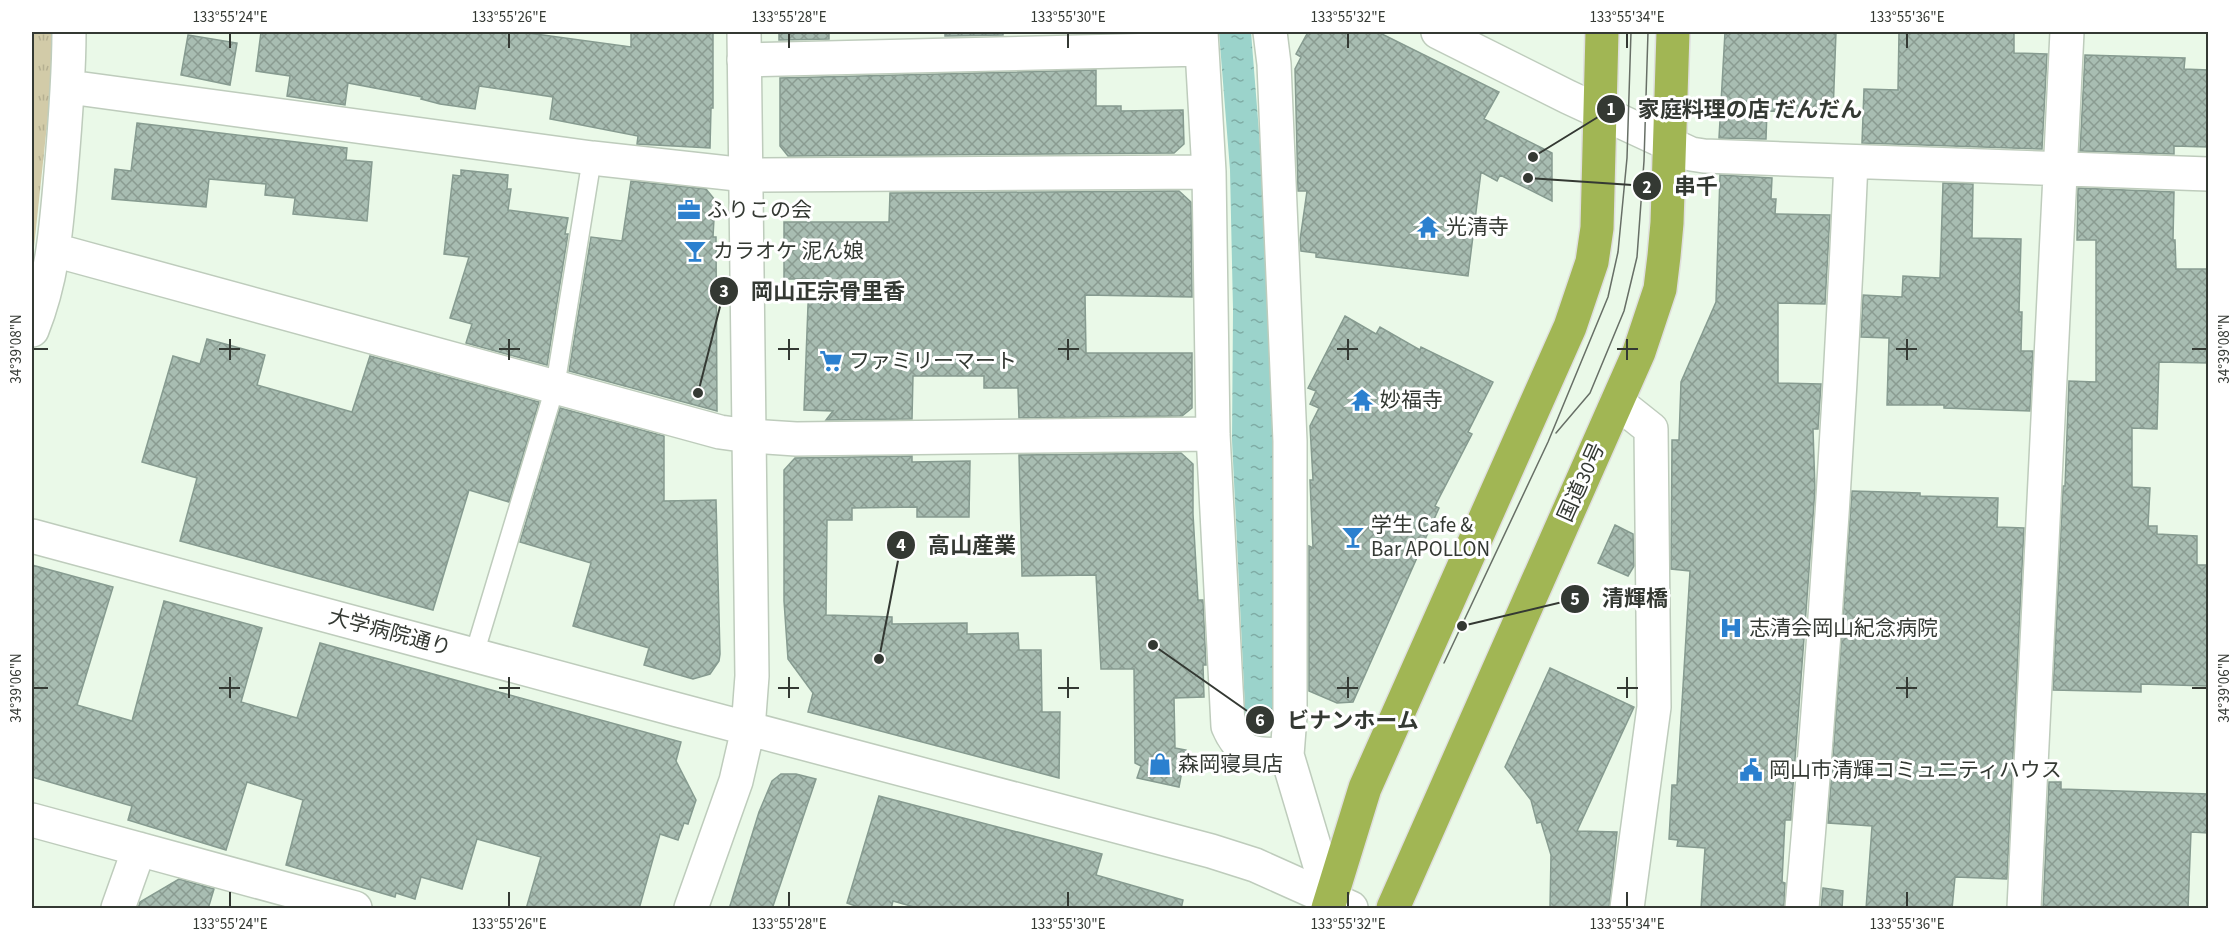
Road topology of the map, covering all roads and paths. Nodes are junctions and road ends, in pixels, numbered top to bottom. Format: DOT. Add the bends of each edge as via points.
graph roads {
  1 [pos="69,32"];
  2 [pos="1270,32"];
  3 [pos="1438,32"];
  4 [pos="1602,32"];
  5 [pos="1673,32"];
  6 [pos="2067,32"];
  7 [pos="1201,40"];
  8 [pos="744,46"];
  9 [pos="69,87"];
  10 [pos="1600,111"];
  11 [pos="1670,143"];
  12 [pos="592,158"];
  13 [pos="1851,162"];
  14 [pos="2061,169"];
  15 [pos="1209,172"];
  16 [pos="2208,174"];
  17 [pos="746,175"];
  18 [pos="54,250"];
  19 [pos="32,330"];
  20 [pos="555,387"];
  21 [pos="1617,402"];
  22 [pos="1213,434"];
  23 [pos="749,436"];
  24 [pos="32,536"];
  25 [pos="474,655"];
  26 [pos="748,729"];
  27 [pos="1287,755"];
  28 [pos="32,820"];
  29 [pos="140,849"];
  30 [pos="1336,905"];
  31 [pos="118,909"];
  32 [pos="355,909"];
  33 [pos="691,909"];
  34 [pos="1393,909"];
  35 [pos="1627,909"];
  36 [pos="1802,909"];
  37 [pos="2024,909"];
  1 -- 9 [label="street"];
  2 -- 27 [label="street" via="1290,441"];
  3 -- 10 [label="street"];
  4 -- 10 [label="highway"];
  5 -- 11 [label="highway, 国道30号"];
  6 -- 14 [label="street"];
  7 -- 8 [label="street"];
  7 -- 15 [label="street"];
  8 -- 17 [label="street"];
  9 -- 12 [label="street"];
  9 -- 18 [label="street"];
  10 -- 11 [label="street"];
  10 -- 30 [label="highway" via="1597,228 1582,295 1365,788"];
  11 -- 13 [label="street" via="1704,156"];
  11 -- 21 [label="highway, 国道30号" via="1660,288"];
  12 -- 17 [label="street"];
  12 -- 20 [label="lane"];
  13 -- 14 [label="street"];
  13 -- 36 [label="street" via="1833,516"];
  14 -- 16 [label="street"];
  14 -- 37 [label="street"];
  15 -- 17 [label="street"];
  15 -- 22 [label="street"];
  17 -- 23 [label="street"];
  18 -- 19 [label="street" via="48,285"];
  18 -- 20 [label="street"];
  20 -- 23 [label="street" via="720,432"];
  20 -- 25 [label="lane"];
  21 -- 34 [label="highway, 国道30号"];
  21 -- 35 [label="street" via="1652,429 1654,707"];
  22 -- 23 [label="street" via="796,439"];
  22 -- 27 [label="street" via="1228,726 1232,737 1250,753"];
  23 -- 26 [label="street" via="752,676"];
  24 -- 25 [label="street, 大学病院通り"];
  25 -- 26 [label="street, 大学病院通り"];
  26 -- 30 [label="street, 大学病院通り" via="1211,851 1255,865"];
  26 -- 33 [label="street" via="736,781"];
  27 -- 30 [label="street"];
  28 -- 29 [label="street"];
  29 -- 31 [label="street"];
  29 -- 32 [label="street"];
}
